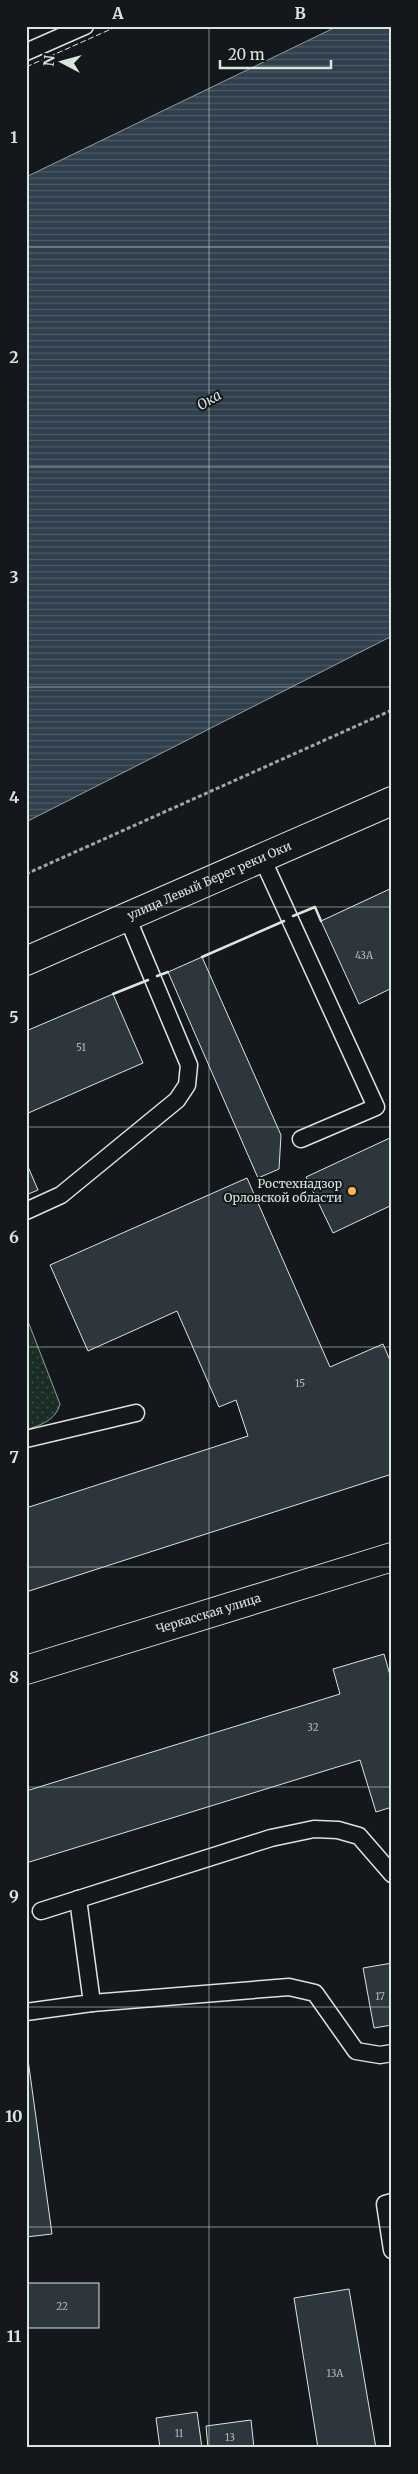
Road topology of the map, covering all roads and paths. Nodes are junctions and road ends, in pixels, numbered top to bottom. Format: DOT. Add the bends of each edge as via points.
graph roads {
  1 [pos="85,26"];
  2 [pos="26,52"];
  3 [pos="392,710"];
  4 [pos="392,801"];
  5 [pos="262,858"];
  6 [pos="26,874"];
  7 [pos="127,917"];
  8 [pos="26,961"];
  9 [pos="301,1139"];
  10 [pos="26,1211"];
  11 [pos="136,1413"];
  12 [pos="26,1439"];
  13 [pos="392,1557"];
  14 [pos="26,1670"];
  15 [pos="392,1874"];
  16 [pos="78,1899"];
  17 [pos="40,1911"];
  18 [pos="92,2003"];
  19 [pos="26,2012"];
  20 [pos="392,2053"];
  21 [pos="392,2202"];
  22 [pos="392,2250"];
  1 -- 2 [label="lane"];
  3 -- 6 [label="path"];
  4 -- 5 [label="street, улица Левый Берег реки Оки"];
  5 -- 7 [label="street, улица Левый Берег реки Оки"];
  5 -- 9 [label="lane" via="376,1108"];
  7 -- 8 [label="street, улица Левый Берег реки Оки"];
  7 -- 10 [label="lane" via="189,1065 187,1085 177,1100 61,1195"];
  11 -- 12 [label="lane"];
  13 -- 14 [label="street, Черкасская улица"];
  15 -- 16 [label="lane" via="359,1836 338,1830 314,1829 271,1838"];
  16 -- 17 [label="lane"];
  16 -- 18 [label="lane"];
  18 -- 19 [label="lane"];
  18 -- 20 [label="lane" via="289,1987 315,1993 356,2051 380,2055"];
  21 -- 22 [label="lane" via="385,2204"];
}
